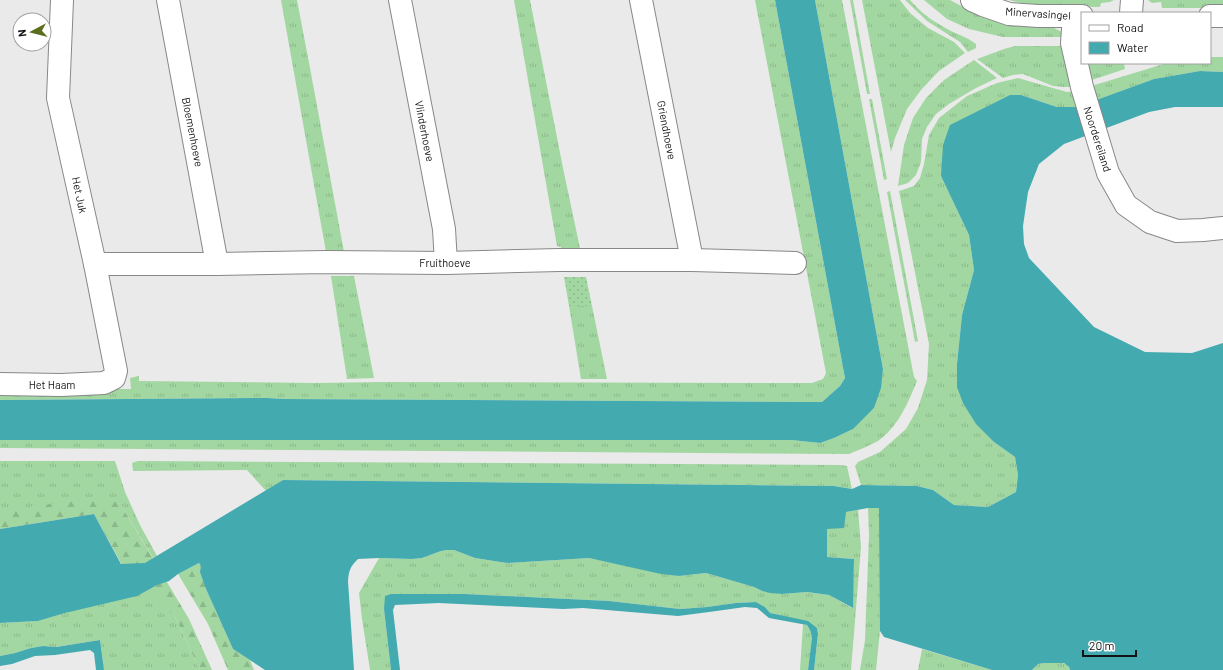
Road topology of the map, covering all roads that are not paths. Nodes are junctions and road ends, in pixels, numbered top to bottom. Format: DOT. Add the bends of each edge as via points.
graph roads {
  1 [pos="62,0"];
  2 [pos="168,0"];
  3 [pos="400,0"];
  4 [pos="641,0"];
  5 [pos="972,0"];
  6 [pos="1132,0"];
  7 [pos="1131,12"];
  8 [pos="1078,16"];
  9 [pos="1211,16"];
  10 [pos="1223,16"];
  11 [pos="1223,228"];
  12 [pos="692,260"];
  13 [pos="446,263"];
  14 [pos="795,263"];
  15 [pos="95,264"];
  16 [pos="217,264"];
  17 [pos="104,383"];
  18 [pos="0,384"];
  1 -- 15 [label="street, Het Juk" via="58,98"];
  2 -- 16 [label="street, Bloemenhoeve"];
  3 -- 13 [label="street, Vlinderhoeve" via="444,230"];
  4 -- 12 [label="street, Griendhoeve"];
  5 -- 8 [label="street, Minervasingel" via="1009,14"];
  6 -- 7 [label="street"];
  8 -- 11 [label="street, Noordereiland" via="1072,42 1085,97 1108,173 1126,205 1150,222 1177,231"];
  9 -- 10 [label="street"];
  12 -- 13 [label="street, Fruithoeve"];
  12 -- 14 [label="street, Fruithoeve"];
  13 -- 16 [label="street, Fruithoeve"];
  15 -- 16 [label="street, Fruithoeve"];
  15 -- 17 [label="street, Het Juk" via="116,371 114,378"];
  17 -- 18 [label="street, Het Haam"];
}
